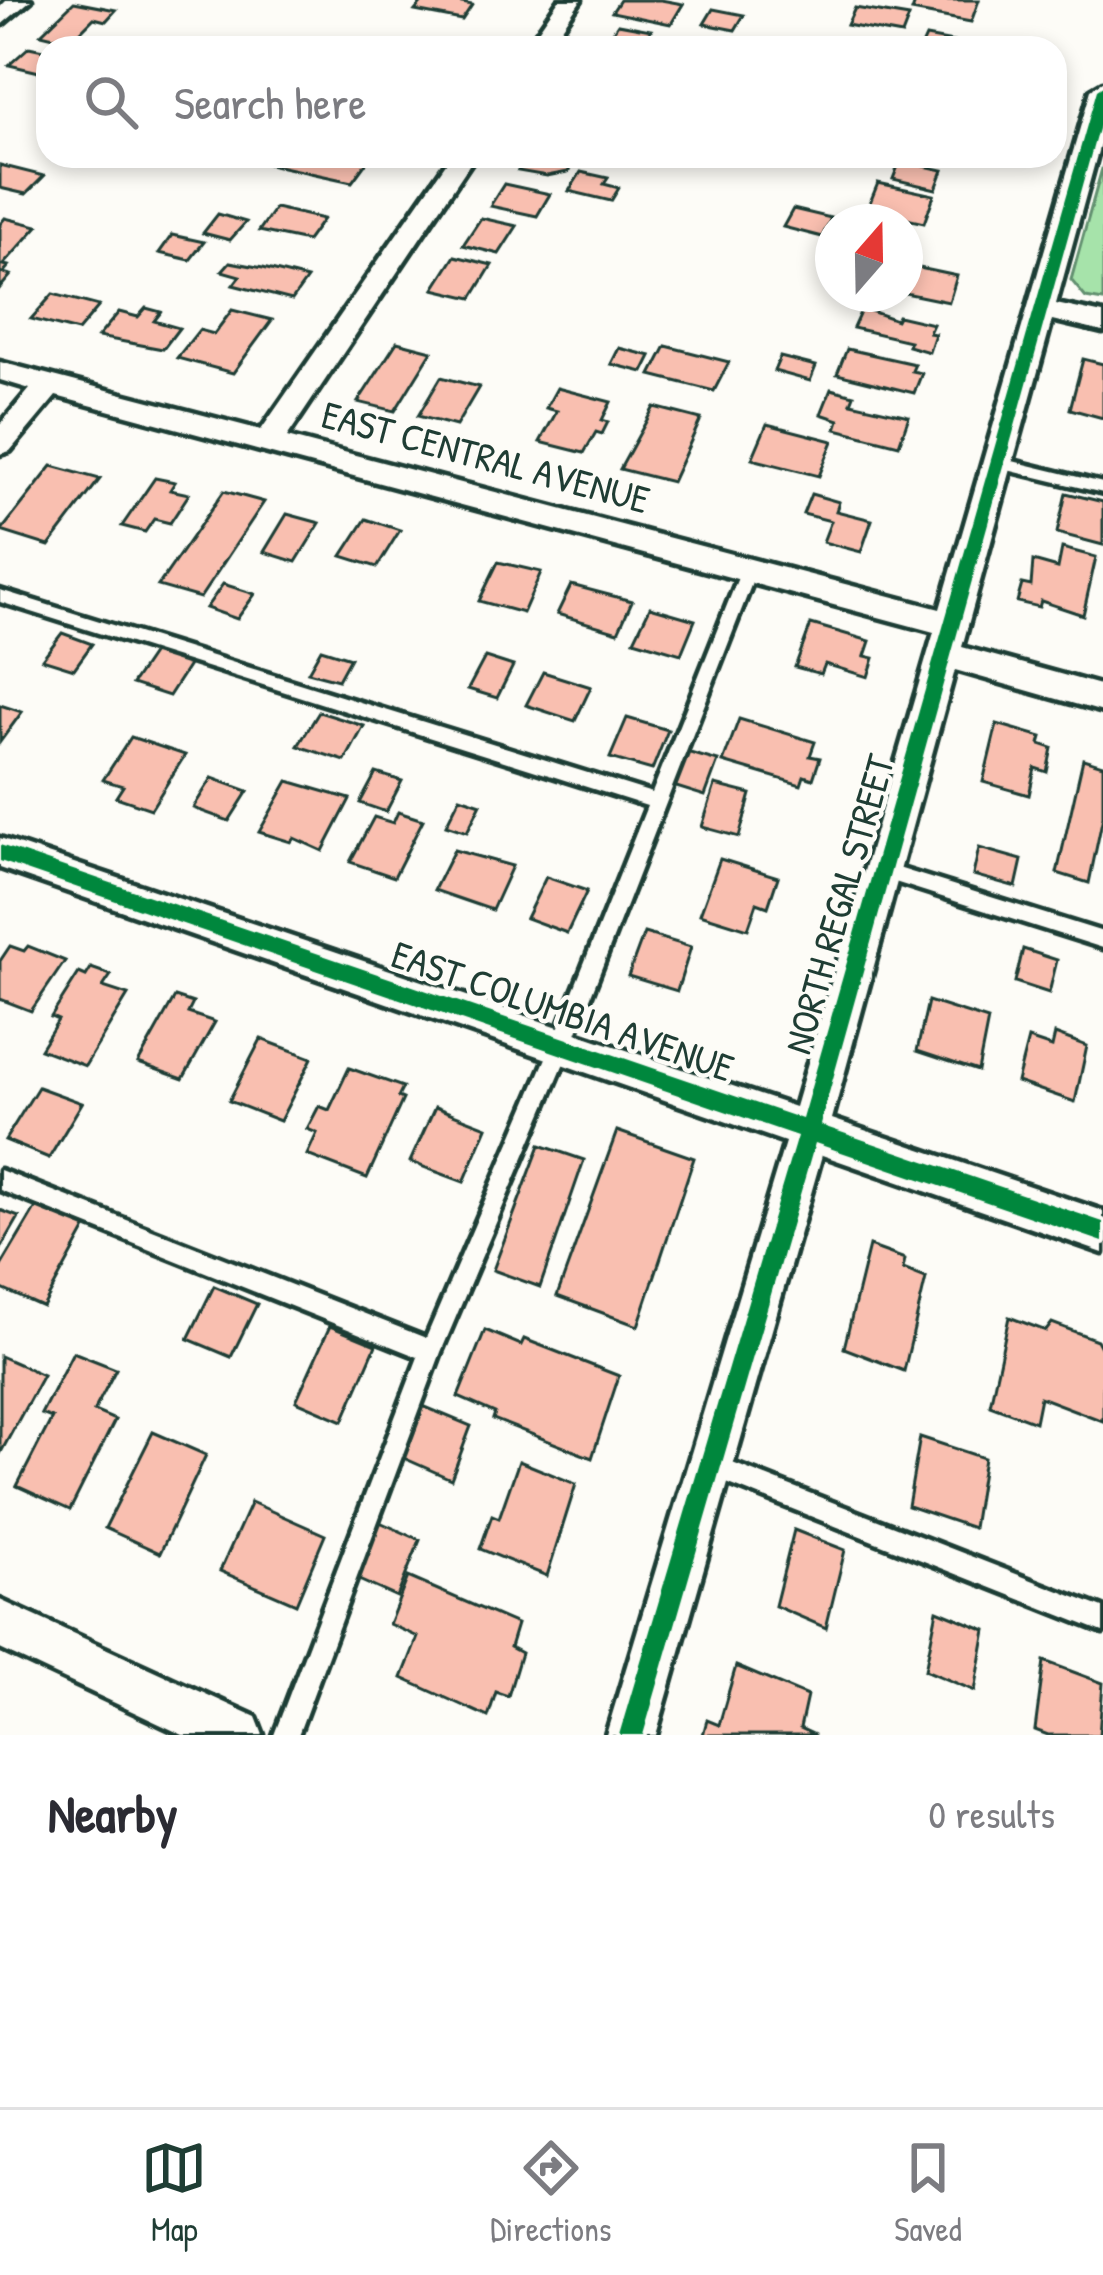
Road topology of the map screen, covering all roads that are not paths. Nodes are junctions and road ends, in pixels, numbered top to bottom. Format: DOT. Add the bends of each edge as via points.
graph roads {
  1 [pos="20,0"];
  2 [pos="570,0"];
  3 [pos="0,19"];
  4 [pos="545,36"];
  5 [pos="1103,90"];
  6 [pos="455,168"];
  7 [pos="1041,310"];
  8 [pos="1103,323"];
  9 [pos="0,370"];
  10 [pos="50,384"];
  11 [pos="268,442"];
  12 [pos="0,444"];
  13 [pos="996,462"];
  14 [pos="1103,488"];
  15 [pos="749,570"];
  16 [pos="0,596"];
  17 [pos="946,639"];
  18 [pos="1103,699"];
  19 [pos="658,802"];
  20 [pos="0,853"];
  21 [pos="882,872"];
  22 [pos="1103,940"];
  23 [pos="562,1045"];
  24 [pos="809,1129"];
  25 [pos="0,1180"];
  26 [pos="1103,1232"];
  27 [pos="431,1351"];
  28 [pos="708,1465"];
  29 [pos="1103,1620"];
  30 [pos="0,1624"];
  31 [pos="238,1735"];
  32 [pos="286,1735"];
  33 [pos="631,1735"];
  1 -- 3 [label="street"];
  2 -- 4 [label="street"];
  5 -- 7 [label="street, NORTH REGAL STREET"];
  6 -- 11 [label="street"];
  7 -- 8 [label="street"];
  7 -- 13 [label="street, NORTH REGAL STREET"];
  9 -- 10 [label="street, EAST CENTRAL AVENUE"];
  10 -- 11 [label="street, EAST CENTRAL AVENUE"];
  10 -- 12 [label="street"];
  11 -- 15 [label="street, EAST CENTRAL AVENUE"];
  13 -- 14 [label="lane"];
  13 -- 17 [label="street, NORTH REGAL STREET"];
  15 -- 17 [label="street, EAST CENTRAL AVENUE"];
  15 -- 19 [label="lane"];
  16 -- 19 [label="lane"];
  17 -- 18 [label="street, EAST CENTRAL AVENUE"];
  17 -- 21 [label="street, NORTH REGAL STREET"];
  19 -- 23 [label="lane"];
  20 -- 23 [label="street, EAST COLUMBIA AVENUE"];
  21 -- 22 [label="lane"];
  21 -- 24 [label="street, NORTH REGAL STREET"];
  23 -- 24 [label="street, EAST COLUMBIA AVENUE"];
  23 -- 27 [label="lane"];
  24 -- 26 [label="street, EAST COLUMBIA AVENUE"];
  24 -- 28 [label="street, NORTH REGAL STREET"];
  25 -- 27 [label="lane"];
  27 -- 32 [label="lane"];
  28 -- 29 [label="lane"];
  28 -- 33 [label="street, NORTH REGAL STREET"];
  30 -- 31 [label="street"];
}
